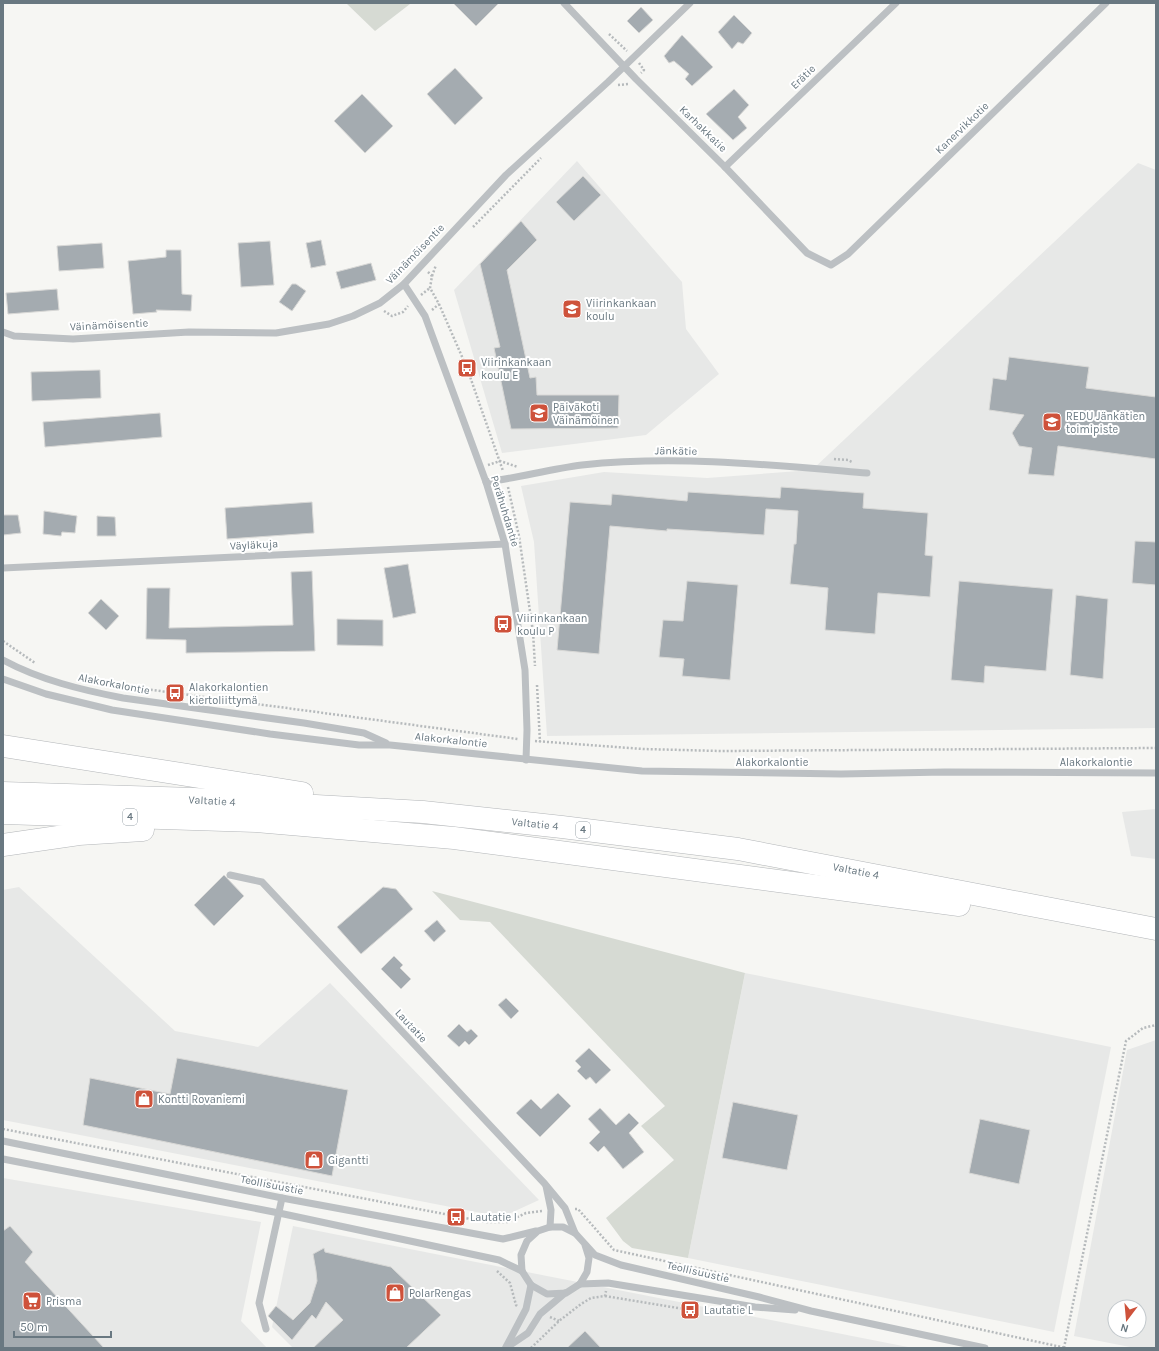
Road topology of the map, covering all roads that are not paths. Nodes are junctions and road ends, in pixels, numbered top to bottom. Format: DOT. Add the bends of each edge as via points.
graph roads {
  1 [pos="564,3"];
  2 [pos="690,3"];
  3 [pos="896,3"];
  4 [pos="1106,3"];
  5 [pos="624,66"];
  6 [pos="725,167"];
  7 [pos="830,265"];
  8 [pos="404,284"];
  9 [pos="3,332"];
  10 [pos="867,473"];
  11 [pos="486,482"];
  12 [pos="505,544"];
  13 [pos="3,568"];
  14 [pos="3,660"];
  15 [pos="3,679"];
  16 [pos="390,744"];
  17 [pos="3,746"];
  18 [pos="526,760"];
  19 [pos="1156,773"];
  20 [pos="3,793"];
  21 [pos="423,812"];
  22 [pos="3,813"];
  23 [pos="256,821"];
  24 [pos="3,845"];
  25 [pos="230,875"];
  26 [pos="1156,929"];
  27 [pos="1156,932"];
  28 [pos="3,1141"];
  29 [pos="3,1159"];
  30 [pos="545,1184"];
  31 [pos="282,1198"];
  32 [pos="279,1213"];
  33 [pos="550,1227"];
  34 [pos="538,1231"];
  35 [pos="575,1233"];
  36 [pos="585,1245"];
  37 [pos="522,1271"];
  38 [pos="580,1284"];
  39 [pos="532,1285"];
  40 [pos="566,1293"];
  41 [pos="811,1311"];
  42 [pos="266,1329"];
  43 [pos="506,1348"];
  44 [pos="985,1348"];
  1 -- 5 [label="street, Karhakkatie"];
  2 -- 5 [label="street, Väinämöisentie"];
  3 -- 6 [label="street, Erätie"];
  4 -- 7 [label="street, Kanervikkotie" via="848,254"];
  5 -- 6 [label="street, Karhakkatie"];
  5 -- 8 [label="street, Väinämöisentie" via="506,175"];
  6 -- 7 [label="street, Karhakkatie" via="808,253"];
  8 -- 9 [label="street, Väinämöisentie" via="380,303 354,316 329,324 276,332 189,332 73,339 14,336"];
  8 -- 11 [label="street, Perähuhdantie" via="425,316"];
  10 -- 11 [label="street, Jänkätie" via="666,460 581,465"];
  11 -- 12 [label="street, Perähuhdantie"];
  12 -- 13 [label="street, Väyläkuja"];
  12 -- 18 [label="street, Perähuhdantie" via="526,670"];
  14 -- 16 [label="street, Alakorkalontie" via="43,678 95,693 364,733"];
  15 -- 16 [label="street, Alakorkalontie" via="46,694 112,710 359,745"];
  16 -- 18 [label="street, Alakorkalontie"];
  17 -- 21 [label="highway"];
  18 -- 19 [label="street, Alakorkalontie" via="642,771 720,773"];
  20 -- 21 [label="highway, Valtatie 4 / 4" via="194,799"];
  21 -- 26 [label="highway, Valtatie 4 / 4" via="738,849"];
  22 -- 23 [label="highway, Valtatie 4 / 4"];
  23 -- 24 [label="highway" via="79,834"];
  23 -- 27 [label="highway, Valtatie 4 / 4" via="454,838"];
  25 -- 30 [label="street, Lautatie" via="262,882"];
  28 -- 31 [label="street, Teollisuustie"];
  29 -- 32 [label="street"];
  30 -- 33 [label="street"];
  30 -- 35 [label="street, Lautatie" via="565,1208"];
  31 -- 32 [label="street"];
  31 -- 34 [label="street, Teollisuustie" via="503,1239"];
  32 -- 37 [label="street" via="499,1260"];
  32 -- 42 [label="street" via="259,1304"];
  33 -- 34 [label="street"];
  33 -- 35 [label="street" via="563,1227"];
  34 -- 37 [label="street" via="527,1241 521,1255"];
  35 -- 36 [label="street"];
  36 -- 38 [label="street" via="589,1258 587,1272"];
  36 -- 41 [label="street, Teollisuustie" via="595,1255 611,1262"];
  37 -- 39 [label="street"];
  38 -- 40 [label="street"];
  38 -- 41 [label="street, Teollisuustie" via="608,1283 755,1307"];
  39 -- 40 [label="street" via="548,1294"];
  39 -- 43 [label="street" via="526,1309"];
  40 -- 43 [label="street" via="540,1314 528,1333"];
  41 -- 44 [label="street, Teollisuustie"];
}
